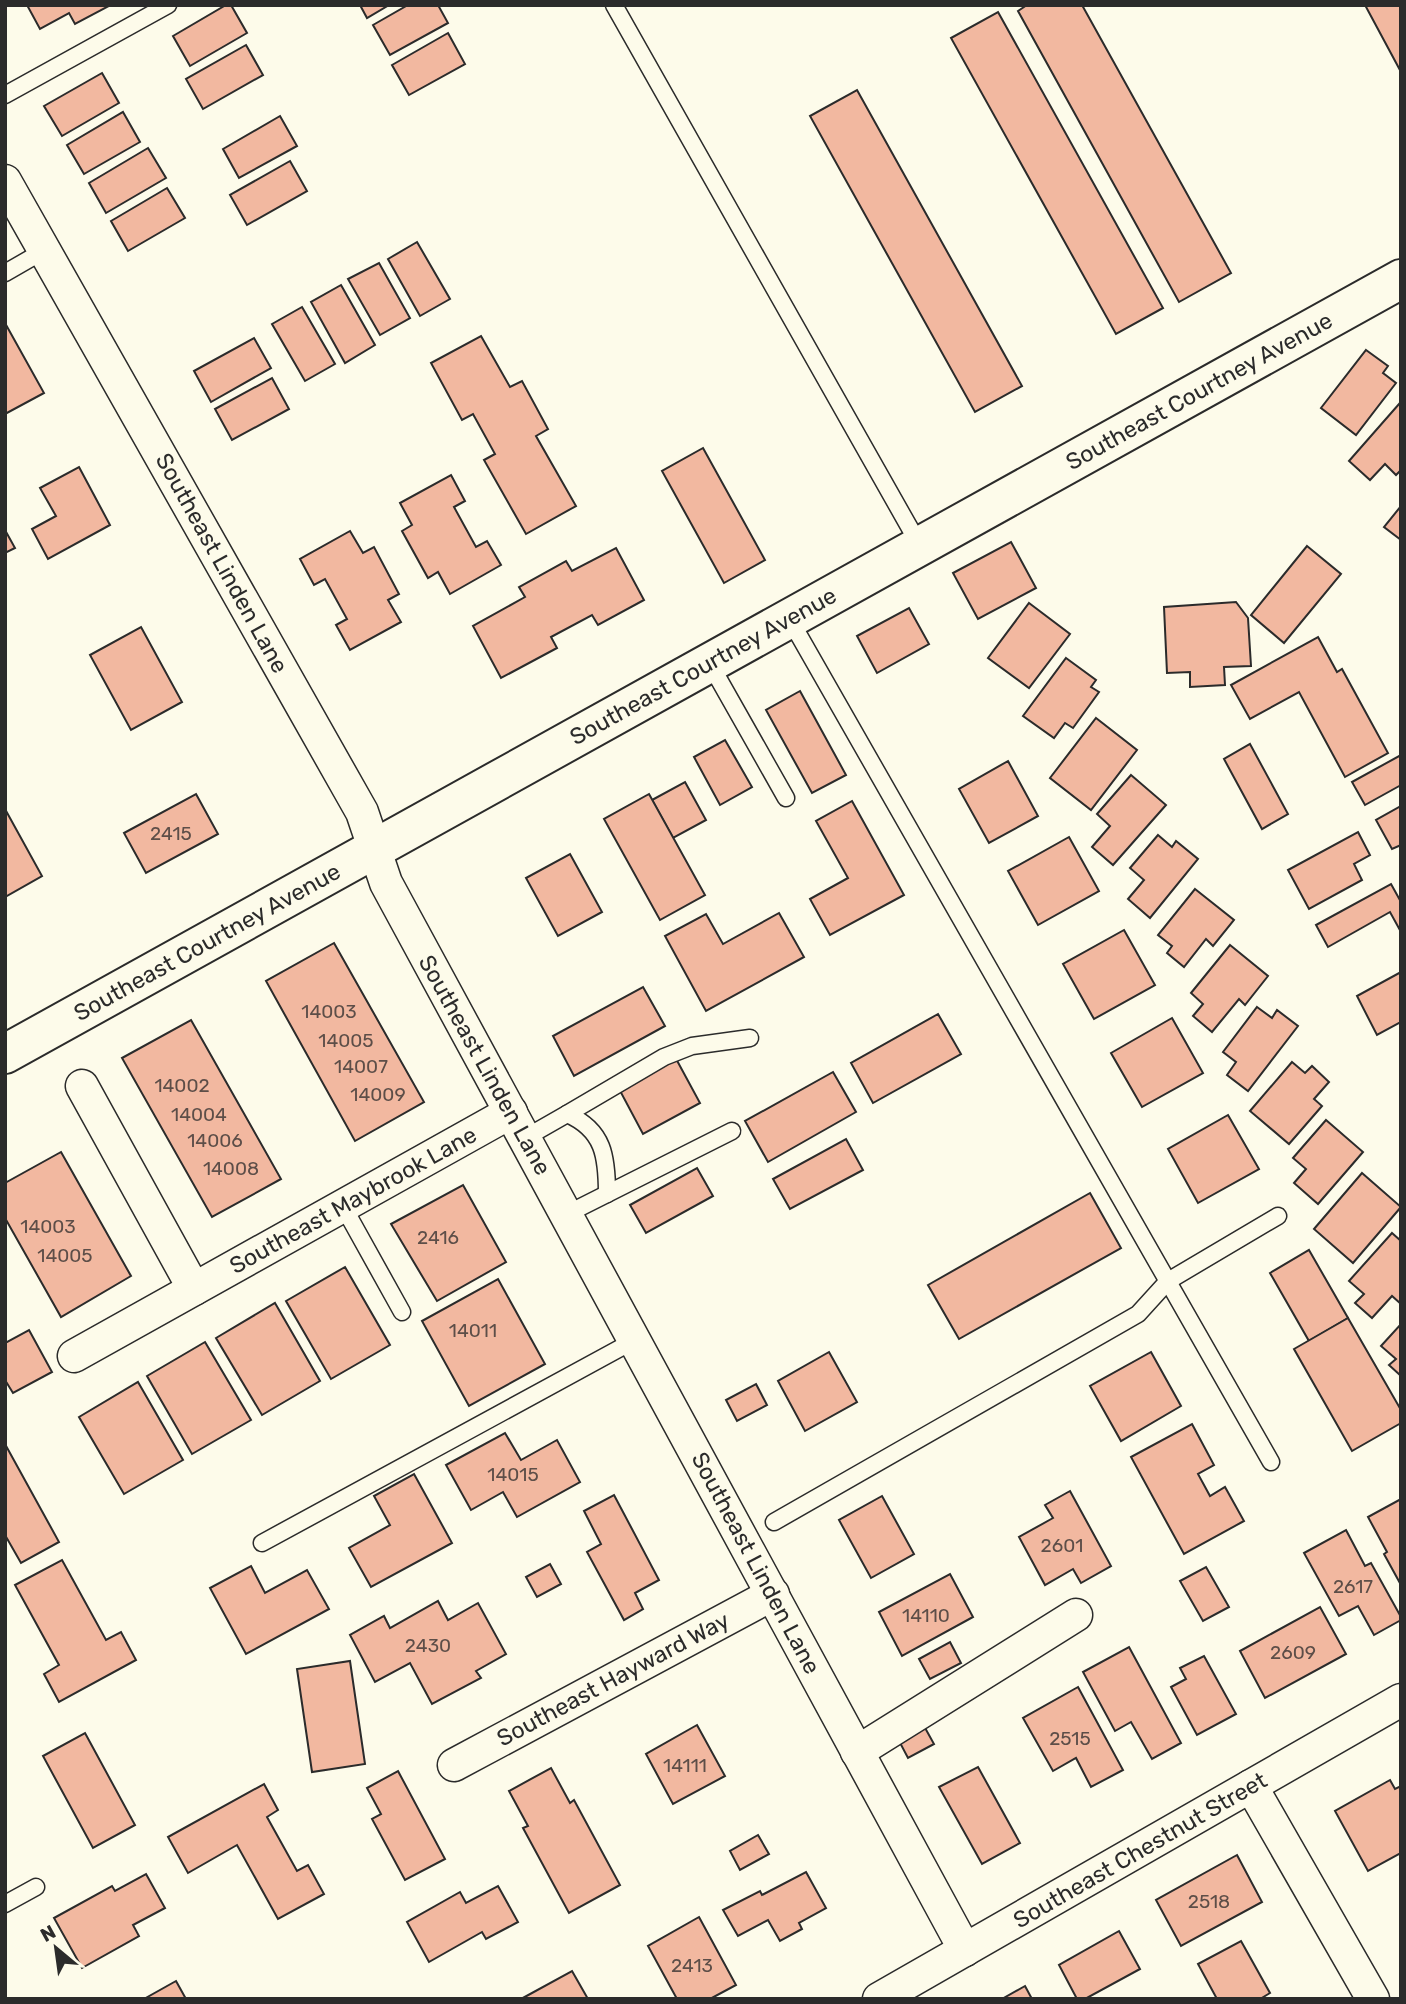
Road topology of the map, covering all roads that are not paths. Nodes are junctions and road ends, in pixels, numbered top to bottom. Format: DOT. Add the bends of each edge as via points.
graph roads {
  1 [pos="168,5"];
  2 [pos="614,5"];
  3 [pos="5,95"];
  4 [pos="5,181"];
  5 [pos="45,250"];
  6 [pos="5,273"];
  7 [pos="1401,279"];
  8 [pos="920,546"];
  9 [pos="789,618"];
  10 [pos="709,662"];
  11 [pos="786,798"];
  12 [pos="374,849"];
  13 [pos="750,1038"];
  14 [pos="5,1054"];
  15 [pos="82,1086"];
  16 [pos="567,1114"];
  17 [pos="518,1125"];
  18 [pos="732,1131"];
  19 [pos="607,1194"];
  20 [pos="343,1206"];
  21 [pos="567,1214"];
  22 [pos="1278,1216"];
  23 [pos="1168,1281"];
  24 [pos="194,1289"];
  25 [pos="402,1312"];
  26 [pos="635,1340"];
  27 [pos="74,1356"];
  28 [pos="1271,1462"];
  29 [pos="774,1522"];
  30 [pos="262,1543"];
  31 [pos="772,1594"];
  32 [pos="1076,1615"];
  33 [pos="1401,1700"];
  34 [pos="857,1752"];
  35 [pos="454,1765"];
  36 [pos="1251,1786"];
  37 [pos="36,1887"];
  38 [pos="5,1905"];
  39 [pos="965,1950"];
  40 [pos="879,1999"];
  41 [pos="1373,1999"];
  1 -- 3 [label="lane"];
  2 -- 8 [label="lane"];
  4 -- 5 [label="street, Southeast Linden Lane"];
  5 -- 6 [label="lane"];
  5 -- 12 [label="street, Southeast Linden Lane" via="362,812"];
  7 -- 8 [label="street, Southeast Courtney Avenue"];
  8 -- 9 [label="street, Southeast Courtney Avenue"];
  9 -- 10 [label="street, Southeast Courtney Avenue"];
  9 -- 23 [label="lane"];
  10 -- 11 [label="lane"];
  10 -- 12 [label="street, Southeast Courtney Avenue"];
  12 -- 14 [label="street, Southeast Courtney Avenue"];
  12 -- 17 [label="street, Southeast Linden Lane" via="386,883"];
  13 -- 16 [label="lane" via="692,1046 664,1057"];
  15 -- 24 [label="street"];
  16 -- 17 [label="lane"];
  16 -- 19 [label="lane" via="580,1120 601,1142"];
  17 -- 20 [label="street, Southeast Maybrook Lane"];
  17 -- 21 [label="street, Southeast Linden Lane"];
  18 -- 19 [label="lane"];
  19 -- 21 [label="lane"];
  20 -- 24 [label="street, Southeast Maybrook Lane"];
  20 -- 25 [label="lane"];
  21 -- 26 [label="street, Southeast Linden Lane"];
  22 -- 23 [label="lane"];
  23 -- 28 [label="lane"];
  23 -- 29 [label="lane" via="1138,1314"];
  24 -- 27 [label="street, Southeast Maybrook Lane"];
  26 -- 30 [label="lane"];
  26 -- 31 [label="street, Southeast Linden Lane"];
  31 -- 34 [label="street, Southeast Linden Lane"];
  31 -- 35 [label="street, Southeast Hayward Way"];
  32 -- 34 [label="street"];
  33 -- 36 [label="street, Southeast Chestnut Street"];
  34 -- 39 [label="street, Southeast Linden Lane"];
  36 -- 39 [label="street, Southeast Chestnut Street"];
  36 -- 41 [label="street"];
  37 -- 38 [label="lane"];
  39 -- 40 [label="street, Southeast Chestnut Street"];
}
